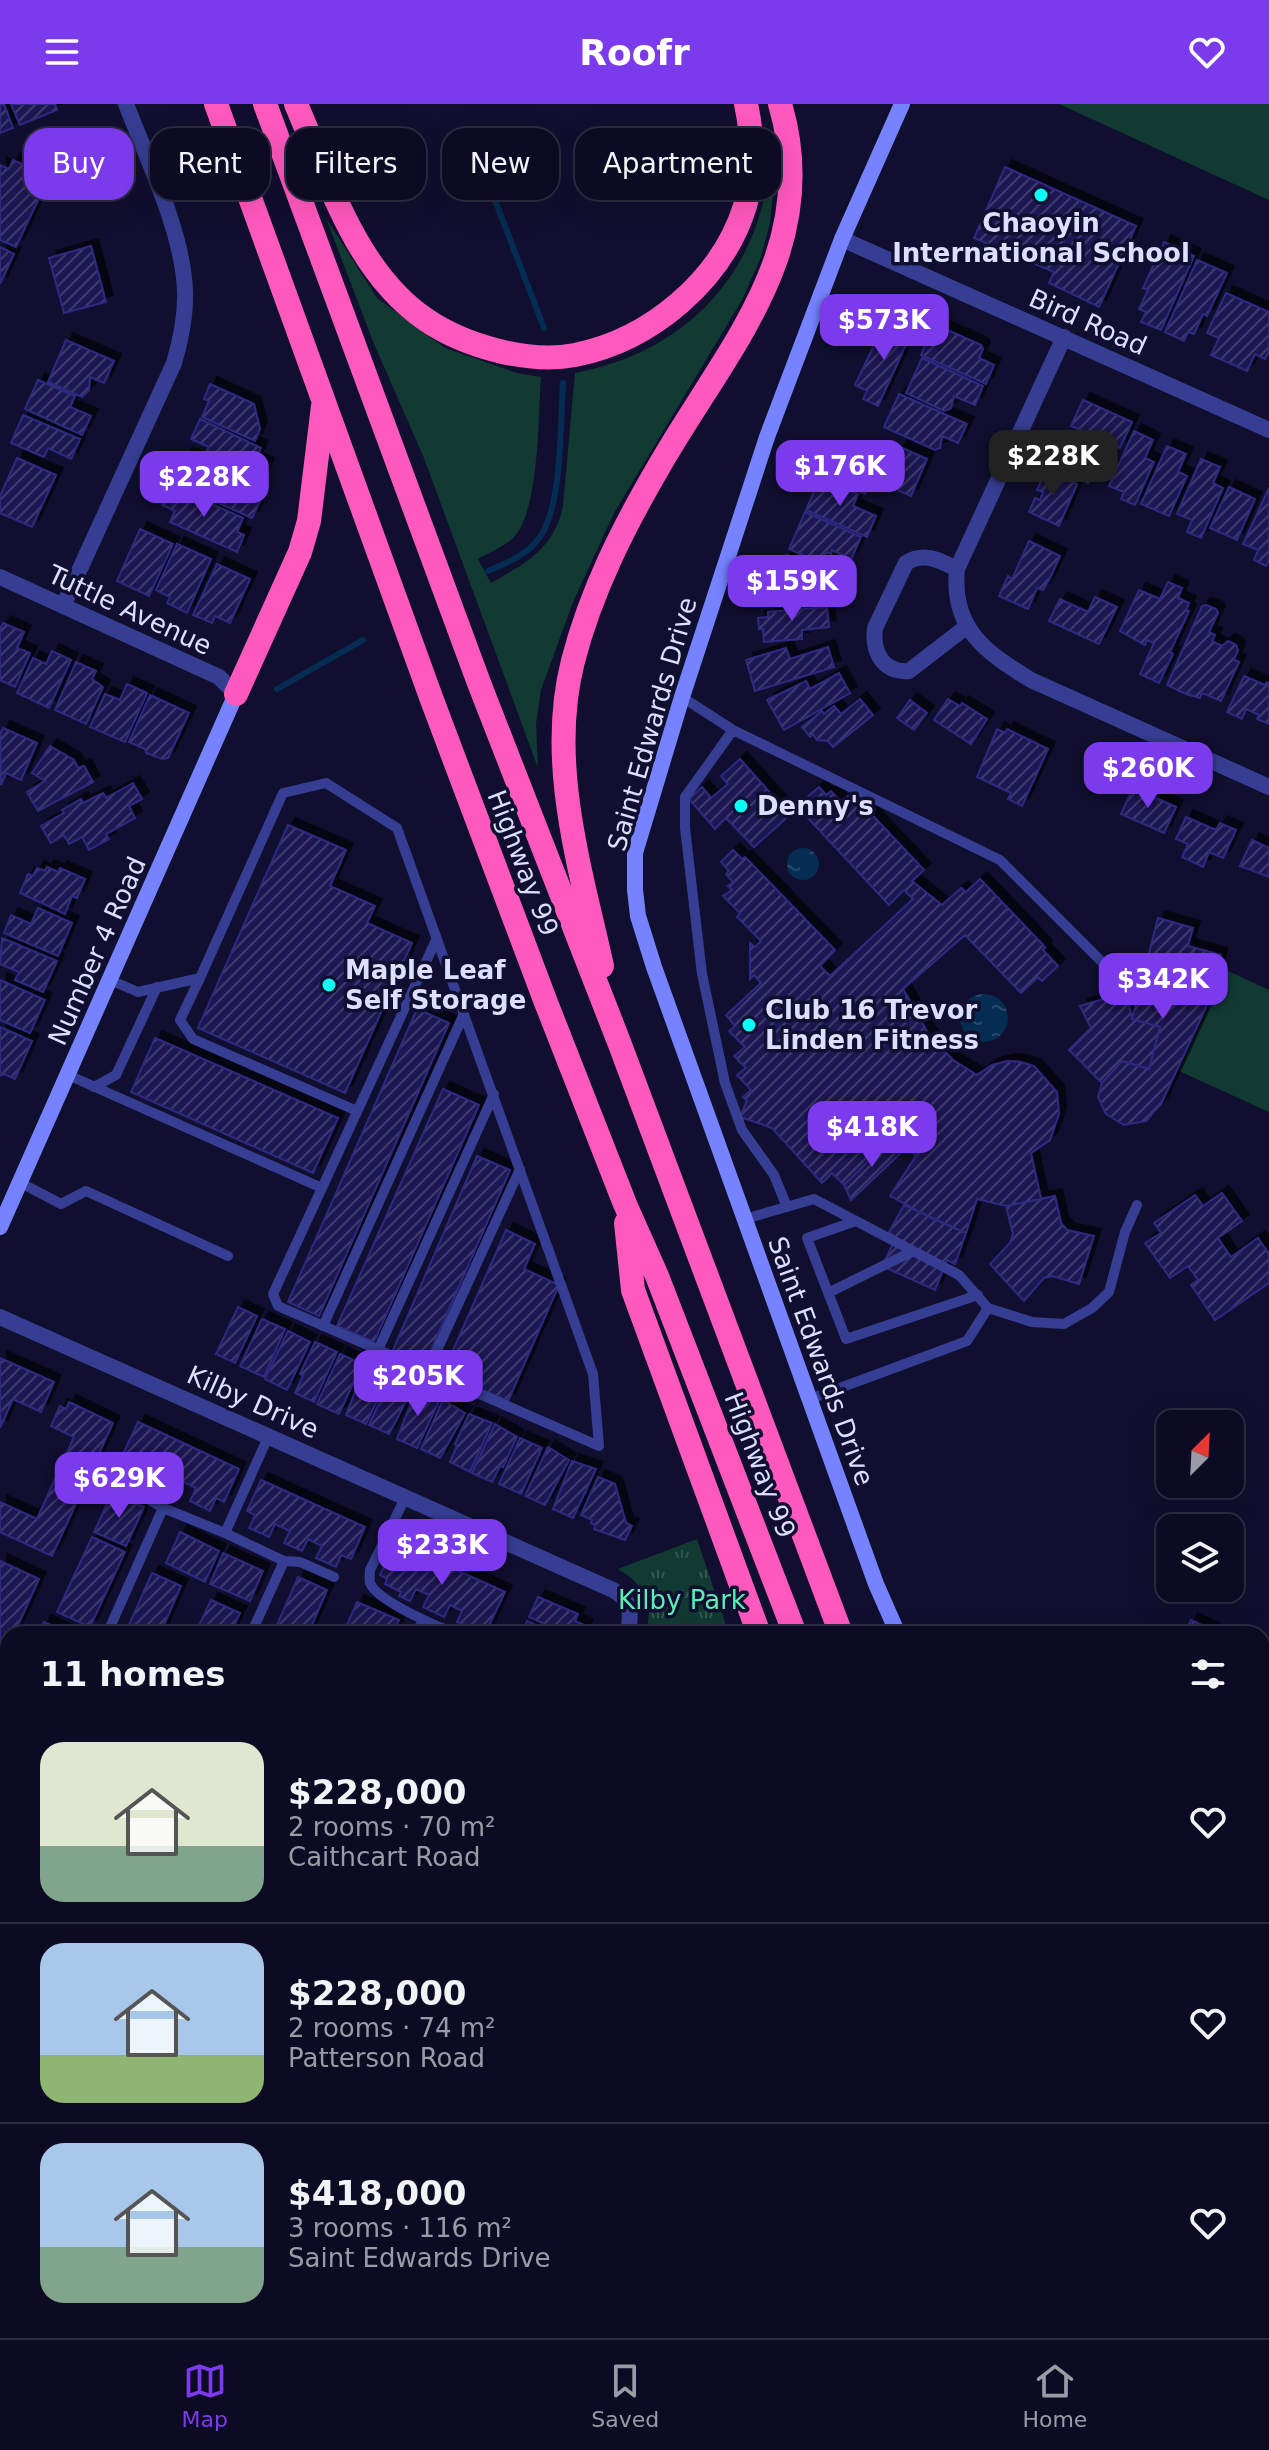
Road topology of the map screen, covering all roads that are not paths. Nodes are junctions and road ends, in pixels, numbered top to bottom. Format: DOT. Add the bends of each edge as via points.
graph roads {
  1 [pos="126,104"];
  2 [pos="216,104"];
  3 [pos="265,104"];
  4 [pos="296,104"];
  5 [pos="746,104"];
  6 [pos="780,104"];
  7 [pos="902,104"];
  8 [pos="842,239"];
  9 [pos="1064,337"];
  10 [pos="324,400"];
  11 [pos="1269,430"];
  12 [pos="957,569"];
  13 [pos="0,577"];
  14 [pos="63,606"];
  15 [pos="966,627"];
  16 [pos="236,694"];
  17 [pos="682,697"];
  18 [pos="733,730"];
  19 [pos="1269,787"];
  20 [pos="436,940"];
  21 [pos="1105,965"];
  22 [pos="200,978"];
  23 [pos="110,980"];
  24 [pos="157,987"];
  25 [pos="463,1016"];
  26 [pos="619,1042"];
  27 [pos="68,1075"];
  28 [pos="94,1087"];
  29 [pos="494,1094"];
  30 [pos="357,1111"];
  31 [pos="520,1169"];
  32 [pos="19,1182"];
  33 [pos="322,1188"];
  34 [pos="625,1204"];
  35 [pos="1137,1205"];
  36 [pos="787,1207"];
  37 [pos="745,1219"];
  38 [pos="856,1221"];
  39 [pos="0,1227"];
  40 [pos="913,1251"];
  41 [pos="228,1256"];
  42 [pos="828,1293"];
  43 [pos="978,1295"];
  44 [pos="988,1308"];
  45 [pos="0,1317"];
  46 [pos="323,1326"];
  47 [pos="378,1350"];
  48 [pos="427,1372"];
  49 [pos="810,1399"];
  50 [pos="269,1435"];
  51 [pos="121,1483"];
  52 [pos="406,1496"];
  53 [pos="163,1508"];
  54 [pos="225,1533"];
  55 [pos="284,1561"];
  56 [pos="334,1577"];
  57 [pos="423,1621"];
  58 [pos="111,1626"];
  59 [pos="255,1626"];
  60 [pos="420,1626"];
  61 [pos="436,1626"];
  62 [pos="630,1626"];
  63 [pos="756,1626"];
  64 [pos="792,1626"];
  65 [pos="838,1626"];
  66 [pos="894,1626"];
  1 -- 14 [label="street" via="177,241 185,289 183,328 174,363"];
  2 -- 10 [label="highway, Highway 99"];
  3 -- 26 [label="highway, Highway 99" via="479,683"];
  4 -- 5 [label="highway" via="352,232 371,264 406,302 456,337 494,350 572,356 643,329 689,295 722,254 745,205 749,183 752,151"];
  6 -- 26 [label="highway" via="792,156 792,190 778,258 756,306 616,545 583,626 570,678 563,737 565,781"];
  7 -- 8 [label="street, Saint Edwards Drive"];
  8 -- 9 [label="street, Bird Road"];
  8 -- 17 [label="street, Saint Edwards Drive" via="767,437"];
  9 -- 11 [label="street, Bird Road"];
  9 -- 12 [label="street"];
  10 -- 16 [label="highway" via="309,521 300,552"];
  10 -- 34 [label="highway, Highway 99" via="432,700"];
  12 -- 15 [label="street" via="958,609"];
  12 -- 15 [label="street" via="924,556 906,563 873,640 885,666 909,671"];
  13 -- 14 [label="street, Tuttle Avenue"];
  14 -- 16 [label="street, Tuttle Avenue" via="219,677"];
  15 -- 19 [label="street" via="1004,664 1031,680"];
  16 -- 23 [label="street, Number 4 Road"];
  17 -- 18 [label="lane"];
  17 -- 37 [label="street, Saint Edwards Drive" via="635,853 638,916"];
  18 -- 21 [label="lane" via="1000,860"];
  18 -- 36 [label="lane" via="685,797 687,843 702,974 725,1083 742,1130 774,1175"];
  20 -- 22 [label="lane" via="397,828 326,783 283,793"];
  20 -- 25 [label="lane"];
  20 -- 30 [label="lane"];
  22 -- 24 [label="lane"];
  22 -- 30 [label="lane" via="180,1020 193,1039"];
  23 -- 24 [label="lane" via="138,992"];
  23 -- 27 [label="street, Number 4 Road"];
  24 -- 28 [label="lane" via="116,1075"];
  25 -- 29 [label="lane"];
  25 -- 46 [label="lane"];
  26 -- 65 [label="highway, Highway 99"];
  27 -- 28 [label="lane"];
  27 -- 32 [label="street, Number 4 Road"];
  28 -- 33 [label="lane"];
  29 -- 31 [label="lane"];
  29 -- 47 [label="lane"];
  30 -- 33 [label="lane"];
  31 -- 48 [label="lane"];
  31 -- 48 [label="lane" via="593,1374 599,1446"];
  32 -- 39 [label="street, Number 4 Road"];
  32 -- 41 [label="lane" via="61,1204 86,1191"];
  33 -- 46 [label="lane" via="273,1294 278,1306"];
  34 -- 63 [label="highway" via="633,1290"];
  34 -- 64 [label="highway, Highway 99"];
  35 -- 44 [label="lane" via="1109,1292 1092,1308 1064,1324 1032,1322"];
  36 -- 37 [label="lane"];
  36 -- 38 [label="lane" via="814,1199"];
  37 -- 49 [label="street, Saint Edwards Drive"];
  38 -- 40 [label="lane"];
  38 -- 42 [label="lane" via="807,1238"];
  40 -- 42 [label="lane"];
  40 -- 43 [label="lane" via="959,1275"];
  42 -- 43 [label="lane" via="846,1339"];
  43 -- 44 [label="lane"];
  44 -- 49 [label="lane" via="967,1341"];
  45 -- 50 [label="street, Kilby Drive"];
  46 -- 47 [label="lane"];
  47 -- 48 [label="lane"];
  49 -- 66 [label="street, Saint Edwards Drive"];
  50 -- 52 [label="street, Kilby Drive"];
  50 -- 54 [label="lane"];
  51 -- 53 [label="lane"];
  52 -- 57 [label="lane" via="370,1570 370,1584"];
  52 -- 62 [label="street, Kilby Drive" via="621,1594 632,1613"];
  53 -- 54 [label="lane"];
  53 -- 58 [label="lane"];
  54 -- 55 [label="lane"];
  55 -- 56 [label="lane"];
  55 -- 59 [label="lane"];
  57 -- 60 [label="lane"];
  57 -- 61 [label="lane"];
}
